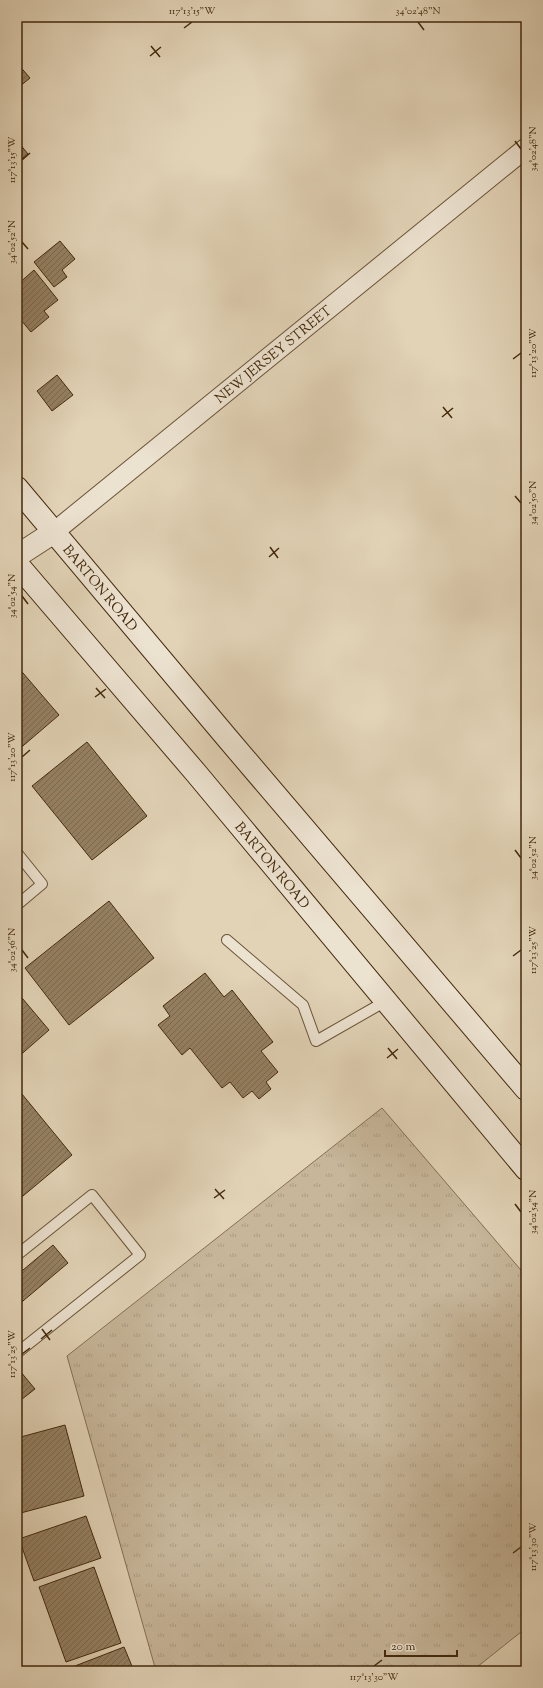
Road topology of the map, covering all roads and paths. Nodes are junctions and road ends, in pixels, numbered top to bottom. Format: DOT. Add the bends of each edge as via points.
graph roads {
  1 [pos="526,148"];
  2 [pos="17,488"];
  3 [pos="54,532"];
  4 [pos="17,556"];
  5 [pos="17,564"];
  6 [pos="17,853"];
  7 [pos="17,905"];
  8 [pos="227,940"];
  9 [pos="386,1001"];
  10 [pos="526,1089"];
  11 [pos="526,1169"];
  12 [pos="17,1255"];
  13 [pos="17,1353"];
  1 -- 3 [label="street, NEW JERSEY STREET"];
  2 -- 3 [label="main road, BARTON ROAD"];
  3 -- 4 [label="main road, NEW JERSEY STREET"];
  3 -- 10 [label="main road, BARTON ROAD"];
  5 -- 9 [label="main road, BARTON ROAD"];
  6 -- 7 [label="lane" via="42,884"];
  8 -- 9 [label="lane" via="303,1005 316,1041"];
  9 -- 11 [label="main road, BARTON ROAD"];
  12 -- 13 [label="lane" via="92,1195 140,1254"];
}
